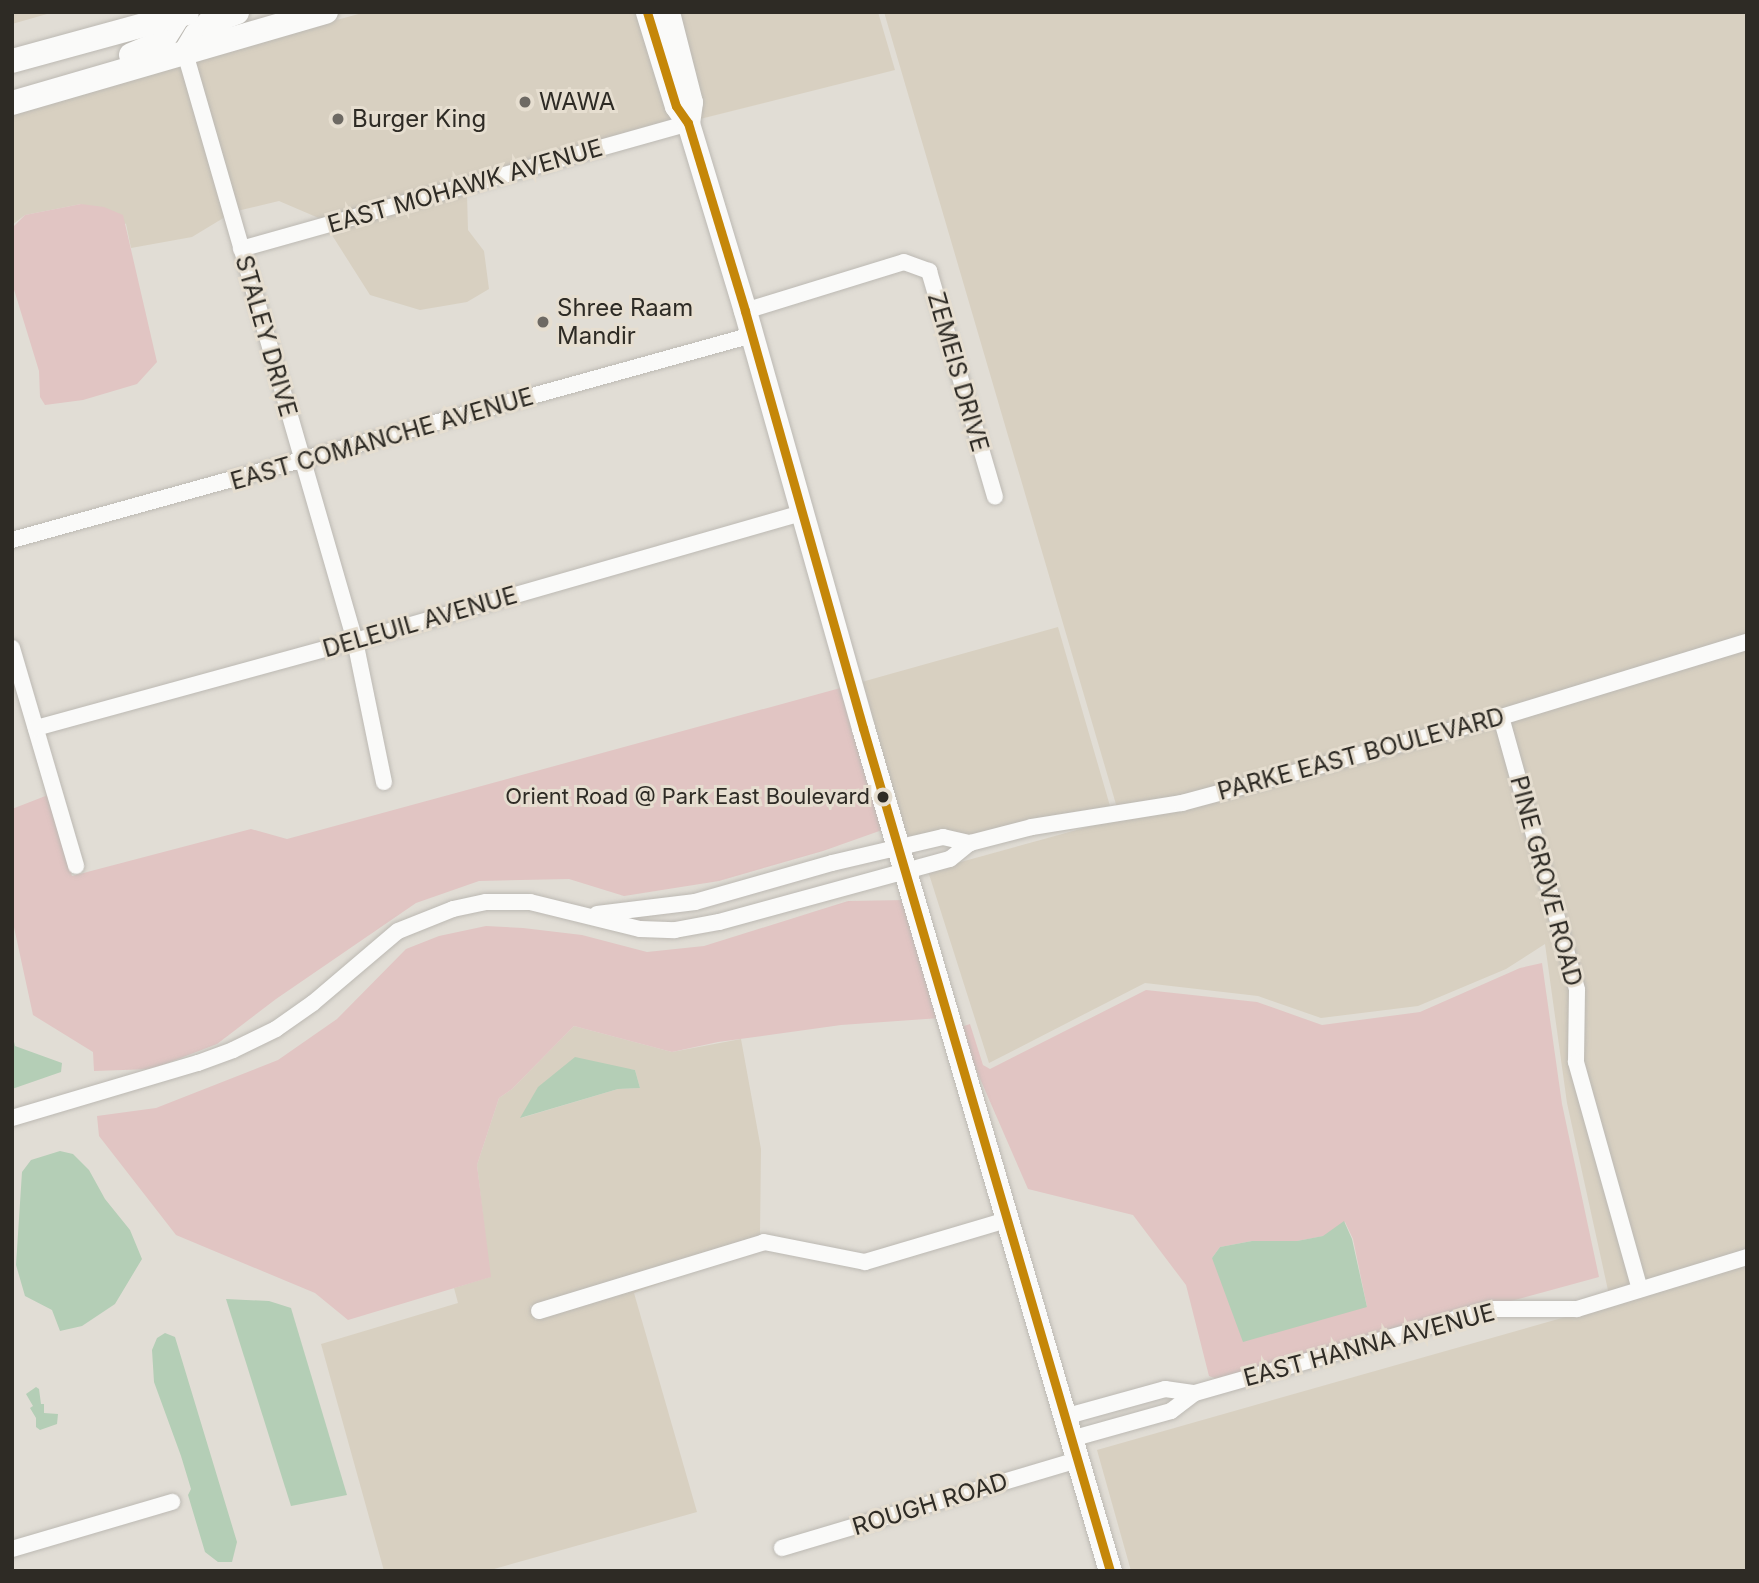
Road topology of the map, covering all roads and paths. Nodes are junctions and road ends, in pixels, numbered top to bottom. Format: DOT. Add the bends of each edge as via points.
graph roads {
  1 [pos="237,12"];
  2 [pos="326,12"];
  3 [pos="647,12"];
  4 [pos="668,12"];
  5 [pos="182,13"];
  6 [pos="133,21"];
  7 [pos="185,53"];
  8 [pos="12,61"];
  9 [pos="18,102"];
  10 [pos="688,123"];
  11 [pos="241,249"];
  12 [pos="745,311"];
  13 [pos="752,335"];
  14 [pos="303,462"];
  15 [pos="995,497"];
  16 [pos="804,512"];
  17 [pos="12,540"];
  18 [pos="355,641"];
  19 [pos="1747,642"];
  20 [pos="12,648"];
  21 [pos="1501,717"];
  22 [pos="36,728"];
  23 [pos="384,782"];
  24 [pos="970,843"];
  25 [pos="898,847"];
  26 [pos="76,866"];
  27 [pos="905,872"];
  28 [pos="591,915"];
  29 [pos="12,1118"];
  30 [pos="1007,1220"];
  31 [pos="1747,1257"];
  32 [pos="1640,1289"];
  33 [pos="539,1311"];
  34 [pos="1195,1393"];
  35 [pos="1064,1417"];
  36 [pos="1074,1450"];
  37 [pos="172,1502"];
  38 [pos="782,1548"];
  39 [pos="12,1549"];
  40 [pos="1110,1571"];
  1 -- 7 [label="main road" via="209,23"];
  2 -- 7 [label="main road"];
  3 -- 10 [label="street" via="676,106"];
  4 -- 10 [label="street" via="691,102"];
  5 -- 6 [label="main road"];
  5 -- 9 [label="main road" via="155,47 57,79"];
  6 -- 8 [label="main road"];
  7 -- 9 [label="main road"];
  7 -- 11 [label="street, STALEY DRIVE"];
  10 -- 11 [label="street, EAST MOHAWK AVENUE"];
  10 -- 12 [label="street"];
  11 -- 14 [label="street, STALEY DRIVE"];
  12 -- 13 [label="street"];
  12 -- 15 [label="street, ZEMEIS DRIVE" via="904,262 929,271"];
  13 -- 14 [label="street, EAST COMANCHE AVENUE"];
  13 -- 16 [label="street"];
  14 -- 17 [label="street, EAST COMANCHE AVENUE"];
  14 -- 18 [label="street, STALEY DRIVE"];
  16 -- 18 [label="street, DELEUIL AVENUE"];
  16 -- 25 [label="street"];
  18 -- 22 [label="street, DELEUIL AVENUE"];
  18 -- 23 [label="street, STALEY DRIVE"];
  19 -- 21 [label="street, PARKE EAST BOULEVARD"];
  20 -- 22 [label="street"];
  21 -- 24 [label="street, PARKE EAST BOULEVARD" via="1182,803 1032,827"];
  21 -- 32 [label="street, PINE GROVE ROAD" via="1577,990 1576,1062"];
  22 -- 26 [label="street"];
  24 -- 25 [label="street, PARKE EAST BOULEVARD" via="943,837"];
  24 -- 27 [label="street, PARKE EAST BOULEVARD" via="950,859"];
  25 -- 27 [label="street"];
  25 -- 28 [label="street, PARKE EAST BOULEVARD" via="695,902"];
  27 -- 28 [label="street, PARKE EAST BOULEVARD" via="675,930 640,929"];
  27 -- 30 [label="street"];
  28 -- 29 [label="street, PARKE EAST BOULEVARD" via="530,902 486,902 433,916 398,931 313,1003 276,1029 233,1050"];
  30 -- 33 [label="street" via="865,1262 764,1242"];
  30 -- 35 [label="street"];
  31 -- 32 [label="street, EAST HANNA AVENUE"];
  32 -- 34 [label="street, EAST HANNA AVENUE" via="1577,1309 1490,1309"];
  34 -- 35 [label="street, EAST HANNA AVENUE" via="1165,1389"];
  34 -- 36 [label="street, EAST HANNA AVENUE" via="1171,1411"];
  35 -- 36 [label="street"];
  36 -- 38 [label="street, ROUGH ROAD"];
  36 -- 40 [label="street"];
  37 -- 39 [label="street"];
}
